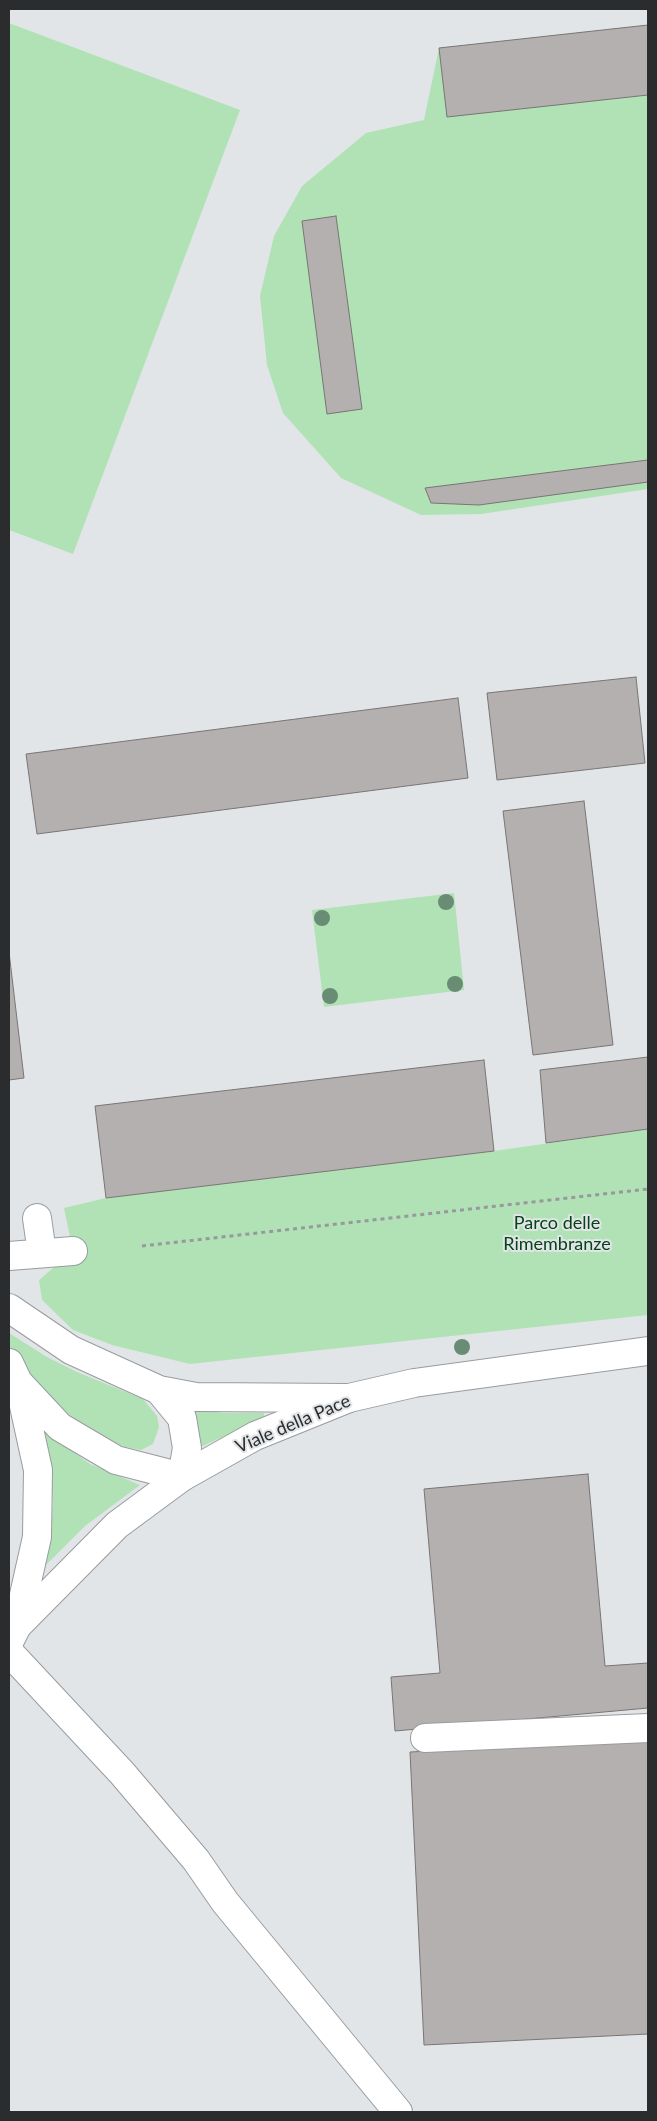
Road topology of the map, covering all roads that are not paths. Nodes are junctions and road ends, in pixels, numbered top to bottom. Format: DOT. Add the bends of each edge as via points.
graph roads {
  1 [pos="37,1218"];
  2 [pos="73,1251"];
  3 [pos="42,1253"];
  4 [pos="9,1256"];
  5 [pos="9,1308"];
  6 [pos="648,1351"];
  7 [pos="14,1372"];
  8 [pos="159,1390"];
  9 [pos="349,1398"];
  10 [pos="182,1477"];
  11 [pos="12,1637"];
  12 [pos="648,1728"];
  13 [pos="425,1738"];
  14 [pos="398,2112"];
  1 -- 3 [label="street"];
  2 -- 3 [label="street"];
  3 -- 4 [label="street"];
  5 -- 8 [label="street" via="72,1350"];
  6 -- 9 [label="street, Viale della Pace" via="414,1383"];
  7 -- 10 [label="street" via="60,1427 116,1460"];
  7 -- 11 [label="street" via="38,1470 38,1536"];
  8 -- 9 [label="street" via="196,1397"];
  8 -- 10 [label="street" via="182,1418 188,1448"];
  9 -- 10 [label="street, Viale della Pace" via="254,1436"];
  10 -- 11 [label="street, Viale della Pace" via="117,1525"];
  11 -- 14 [label="street"];
  12 -- 13 [label="street"];
}
